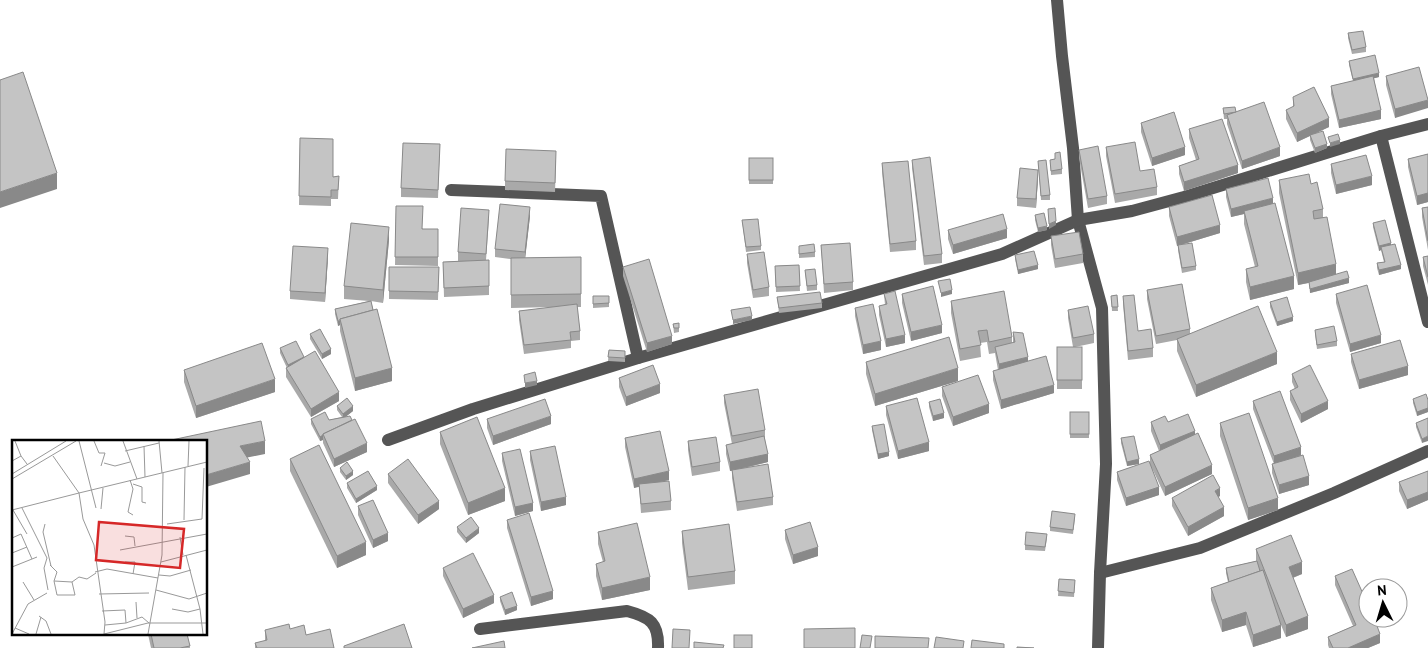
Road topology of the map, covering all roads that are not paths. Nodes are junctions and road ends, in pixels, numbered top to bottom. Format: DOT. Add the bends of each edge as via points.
graph roads {
  1 [pos="1058,0"];
  2 [pos="1428,124"];
  3 [pos="1381,136"];
  4 [pos="451,190"];
  5 [pos="1078,220"];
  6 [pos="1428,322"];
  7 [pos="638,358"];
  8 [pos="388,440"];
  9 [pos="1428,451"];
  10 [pos="1100,573"];
  11 [pos="480,629"];
  12 [pos="658,648"];
  13 [pos="1098,648"];
  1 -- 5 [label="street"];
  2 -- 3 [label="street"];
  3 -- 5 [label="street" via="1132,212"];
  3 -- 6 [label="street"];
  4 -- 7 [label="street" via="601,196"];
  5 -- 7 [label="street" via="1002,254"];
  5 -- 10 [label="street" via="1102,308 1106,464"];
  7 -- 8 [label="street" via="473,409"];
  9 -- 10 [label="street" via="1200,548"];
  10 -- 13 [label="street"];
  11 -- 12 [label="street" via="627,611 644,615 653,623"];
}
